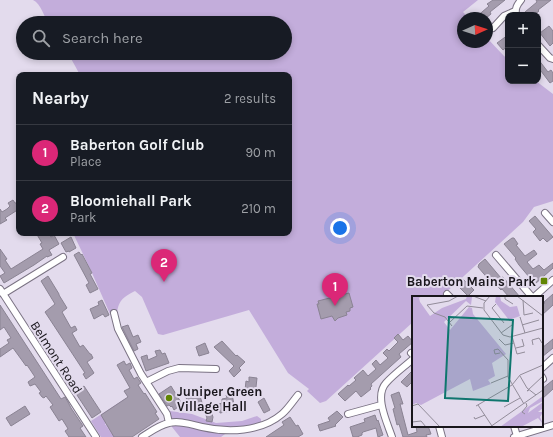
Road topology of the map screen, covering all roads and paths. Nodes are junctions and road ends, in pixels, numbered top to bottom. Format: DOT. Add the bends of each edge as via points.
graph roads {
  1 [pos="521,0"];
  2 [pos="516,12"];
  3 [pos="505,16"];
  4 [pos="493,28"];
  5 [pos="541,48"];
  6 [pos="553,59"];
  7 [pos="548,214"];
  8 [pos="553,222"];
  9 [pos="63,256"];
  10 [pos="501,257"];
  11 [pos="553,280"];
  12 [pos="1,292"];
  13 [pos="532,296"];
  14 [pos="534,296"];
  15 [pos="114,313"];
  16 [pos="553,358"];
  17 [pos="412,360"];
  18 [pos="543,367"];
  19 [pos="216,369"];
  20 [pos="146,382"];
  21 [pos="298,395"];
  22 [pos="381,404"];
  23 [pos="348,414"];
  24 [pos="169,423"];
  25 [pos="553,425"];
  26 [pos="439,427"];
  27 [pos="514,427"];
  28 [pos="144,436"];
  29 [pos="96,437"];
  30 [pos="392,437"];
  31 [pos="442,437"];
  32 [pos="515,437"];
  1 -- 2 [label="street" via="516,5"];
  3 -- 4 [label="street"];
  5 -- 6 [label="street"];
  7 -- 8 [label="street"];
  9 -- 12 [label="street"];
  10 -- 13 [label="street"];
  11 -- 14 [label="street"];
  12 -- 29 [label="street, Belmont Road"];
  15 -- 20 [label="street" via="118,329"];
  16 -- 18 [label="street"];
  17 -- 22 [label="street" via="386,383 382,390"];
  19 -- 20 [label="street" via="179,368"];
  20 -- 24 [label="street" via="167,414"];
  21 -- 24 [label="street" via="282,414 262,425 227,431 185,423"];
  22 -- 23 [label="street"];
  22 -- 30 [label="street"];
  24 -- 28 [label="street"];
  25 -- 32 [label="street"];
  26 -- 31 [label="street"];
  27 -- 32 [label="street"];
}
